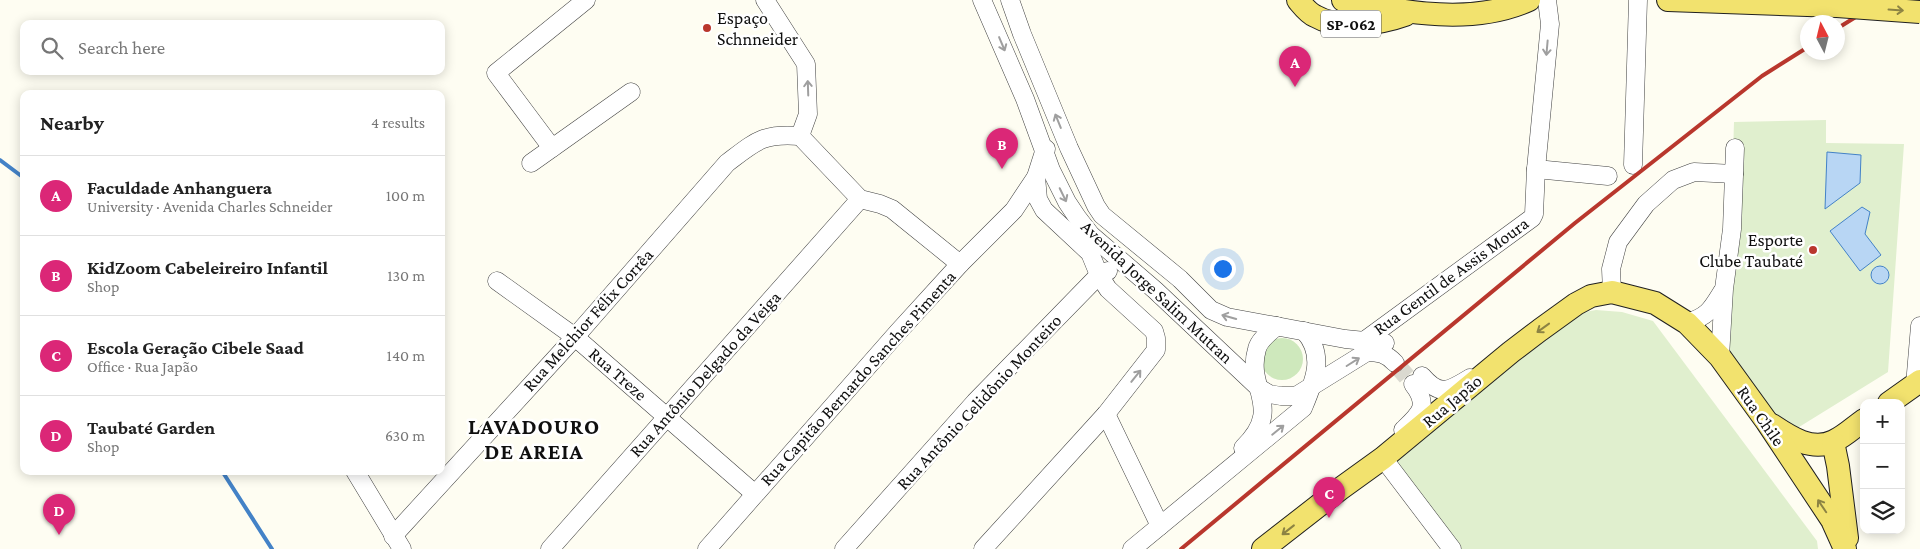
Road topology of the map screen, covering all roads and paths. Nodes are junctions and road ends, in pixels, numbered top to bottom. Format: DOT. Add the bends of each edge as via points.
graph roads {
  1 [pos="586,0"];
  2 [pos="765,0"];
  3 [pos="982,0"];
  4 [pos="1010,0"];
  5 [pos="1298,0"];
  6 [pos="1343,0"];
  7 [pos="1529,0"];
  8 [pos="1547,0"];
  9 [pos="1638,0"];
  10 [pos="1668,0"];
  11 [pos="1673,0"];
  12 [pos="1365,2"];
  13 [pos="1455,7"];
  14 [pos="1920,12"];
  15 [pos="1411,13"];
  16 [pos="631,92"];
  17 [pos="1025,99"];
  18 [pos="1050,99"];
  19 [pos="800,136"];
  20 [pos="552,148"];
  21 [pos="1069,148"];
  22 [pos="1735,148"];
  23 [pos="1044,152"];
  24 [pos="531,163"];
  25 [pos="1633,165"];
  26 [pos="1536,169"];
  27 [pos="1734,174"];
  28 [pos="1608,176"];
  29 [pos="1036,177"];
  30 [pos="860,199"];
  31 [pos="1014,210"];
  32 [pos="1044,210"];
  33 [pos="1122,263"];
  34 [pos="960,264"];
  35 [pos="1099,275"];
  36 [pos="497,280"];
  37 [pos="1724,289"];
  38 [pos="1612,292"];
  39 [pos="1655,303"];
  40 [pos="1687,323"];
  41 [pos="1277,326"];
  42 [pos="1920,326"];
  43 [pos="1304,331"];
  44 [pos="575,337"];
  45 [pos="1364,341"];
  46 [pos="1510,352"];
  47 [pos="1720,357"];
  48 [pos="1917,383"];
  49 [pos="1259,388"];
  50 [pos="1312,388"];
  51 [pos="1895,399"];
  52 [pos="1106,414"];
  53 [pos="667,417"];
  54 [pos="1767,422"];
  55 [pos="1860,423"];
  56 [pos="1833,442"];
  57 [pos="1383,458"];
  58 [pos="357,475"];
  59 [pos="1340,489"];
  60 [pos="755,494"];
  61 [pos="1158,523"];
  62 [pos="397,543"];
  63 [pos="550,549"];
  64 [pos="707,549"];
  65 [pos="844,549"];
  66 [pos="983,549"];
  67 [pos="1118,549"];
  68 [pos="1132,549"];
  69 [pos="1263,549"];
  70 [pos="1452,549"];
  71 [pos="1846,549"];
  1 -- 20 [label="street" via="496,73"];
  19 -- 2 [label="street, one-way" via="808,114 806,64"];
  3 -- 17 [label="street, Avenida Jorge Salim Mutran, one-way"];
  4 -- 18 [label="street, Avenida Jorge Salim Mutran"];
  5 -- 15 [label="main road, SP-062" via="1314,16 1329,22 1368,24"];
  6 -- 12 [label="main road, SP-062"];
  7 -- 13 [label="main road, SP-062" via="1497,10"];
  8 -- 26 [label="street, Rua Gentil de Assis Moura, one-way" via="1550,24"];
  9 -- 25 [label="street"];
  10 -- 11 [label="main road"];
  11 -- 14 [label="main road, one-way, bridge"];
  12 -- 15 [label="main road, SP-062"];
  13 -- 15 [label="main road, SP-062"];
  16 -- 20 [label="street"];
  17 -- 18 [label="street" via="1037,106"];
  17 -- 23 [label="street, Avenida Jorge Salim Mutran"];
  21 -- 18 [label="street, Avenida Jorge Salim Mutran, one-way"];
  19 -- 30 [label="street"];
  19 -- 44 [label="street, Rua Melchior Félix Corrêa" via="780,134 766,137 727,163"];
  20 -- 24 [label="street"];
  21 -- 23 [label="street" via="1053,146"];
  41 -- 21 [label="street, Avenida Jorge Salim Mutran, one-way" via="1227,317 1212,310 1180,279 1102,215"];
  22 -- 27 [label="street"];
  23 -- 29 [label="street, Rua Capitão Bernardo Sanches Pimenta"];
  23 -- 33 [label="street, Avenida Jorge Salim Mutran, one-way" via="1077,217 1091,235"];
  26 -- 28 [label="street"];
  26 -- 45 [label="street, Rua Gentil de Assis Moura" via="1536,208 1532,218"];
  27 -- 37 [label="street" via="1732,229"];
  27 -- 38 [label="street" via="1694,172 1673,180 1646,204 1618,242 1611,269"];
  29 -- 31 [label="street, Rua Capitão Bernardo Sanches Pimenta"];
  29 -- 32 [label="street" via="1038,199"];
  30 -- 34 [label="street" via="892,209"];
  30 -- 53 [label="street, Rua Antônio Delgado da Veiga"];
  31 -- 32 [label="street"];
  31 -- 34 [label="street, Rua Capitão Bernardo Sanches Pimenta"];
  32 -- 35 [label="street" via="1090,254"];
  33 -- 35 [label="street, Rua Antônio Celidônio Monteiro"];
  33 -- 49 [label="street, Avenida Jorge Salim Mutran"];
  34 -- 60 [label="street, Rua Capitão Bernardo Sanches Pimenta"];
  52 -- 35 [label="street, one-way" via="1156,350 1156,338 1154,331 1108,289"];
  35 -- 65 [label="street, Rua Antônio Celidônio Monteiro" via="975,402"];
  36 -- 44 [label="street, Rua Treze"];
  37 -- 40 [label="street" via="1711,311"];
  37 -- 47 [label="street"];
  38 -- 39 [label="main road, Rua Japão"];
  38 -- 46 [label="main road, Rua Japão, one-way" via="1591,296 1576,304"];
  39 -- 40 [label="main road, Rua Chile"];
  40 -- 47 [label="main road, Rua Chile"];
  41 -- 43 [label="street, Avenida Jorge Salim Mutran"];
  41 -- 49 [label="street" via="1257,347 1254,362"];
  42 -- 48 [label="street"];
  43 -- 45 [label="street, Avenida Jorge Salim Mutran"];
  43 -- 50 [label="street" via="1311,338 1316,356"];
  44 -- 53 [label="street, Rua Treze"];
  44 -- 62 [label="street, Rua Melchior Félix Corrêa"];
  50 -- 45 [label="street, Avenida Jorge Salim Mutran, one-way" via="1368,352 1380,352 1400,360 1396,348 1383,342"];
  46 -- 57 [label="main road, Rua Japão"];
  46 -- 59 [label="street" via="1456,387 1442,391 1417,380 1423,406 1418,416"];
  47 -- 54 [label="main road, Rua Chile"];
  48 -- 51 [label="main road"];
  49 -- 50 [label="street, Avenida Jorge Salim Mutran" via="1281,396 1296,396"];
  49 -- 61 [label="street" via="1263,404 1260,426 1253,438"];
  61 -- 50 [label="street, one-way" via="1289,421 1303,408"];
  52 -- 61 [label="street"];
  52 -- 66 [label="street"];
  53 -- 60 [label="street, Rua Treze"];
  53 -- 63 [label="street, Rua Antônio Delgado da Veiga"];
  54 -- 56 [label="main road" via="1801,443"];
  71 -- 54 [label="main road, Rua Chile, one-way" via="1832,520"];
  55 -- 56 [label="main road"];
  56 -- 71 [label="main road, Rua Chile"];
  57 -- 59 [label="main road, Rua Japão"];
  57 -- 70 [label="street"];
  58 -- 62 [label="street"];
  59 -- 69 [label="main road, Rua Japão, one-way"];
  60 -- 64 [label="street, Rua Capitão Bernardo Sanches Pimenta"];
  61 -- 67 [label="street"];
  61 -- 68 [label="street"];
}
